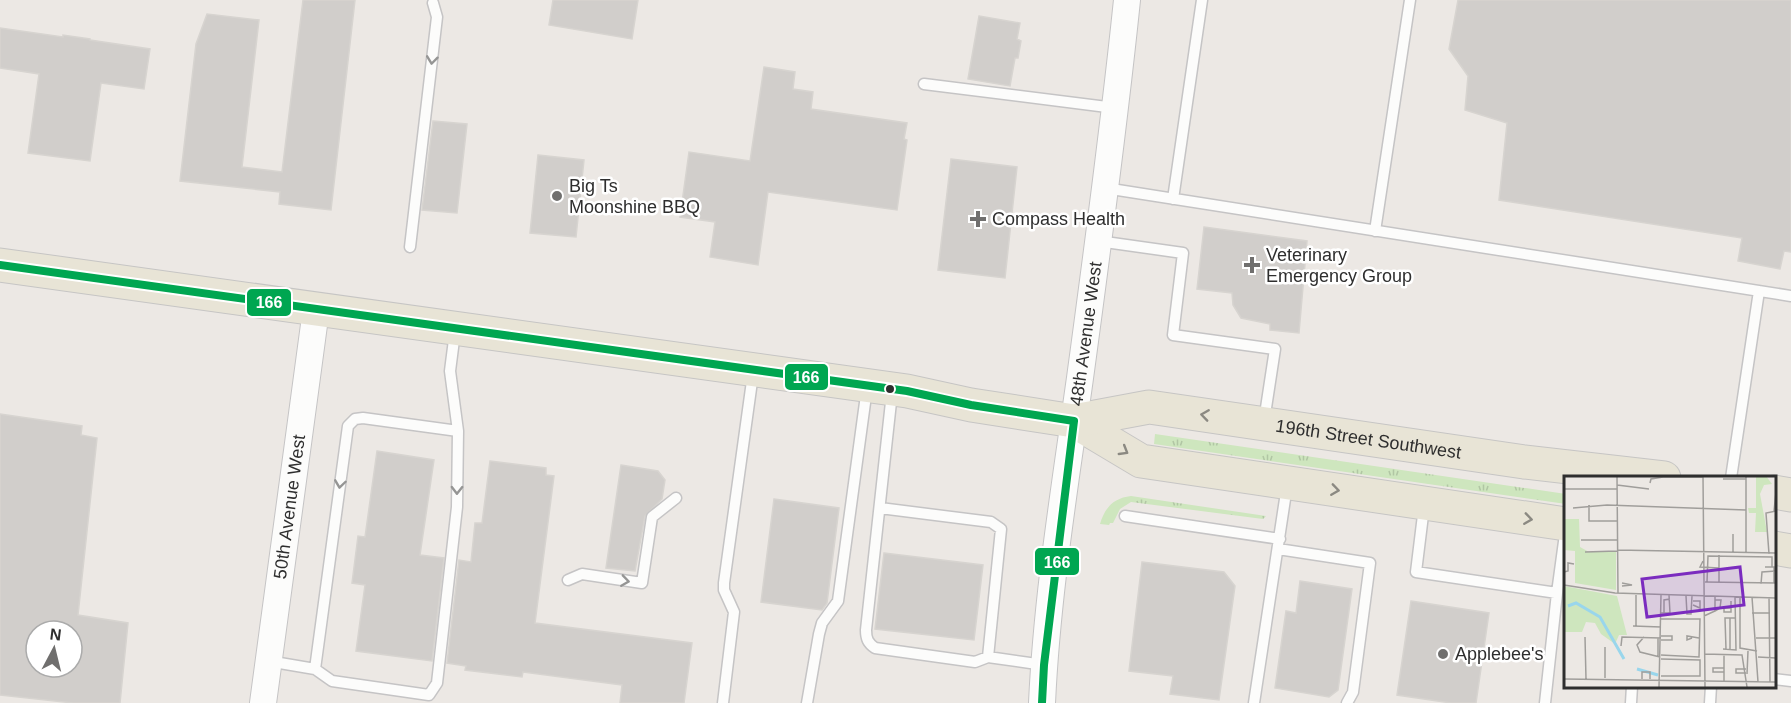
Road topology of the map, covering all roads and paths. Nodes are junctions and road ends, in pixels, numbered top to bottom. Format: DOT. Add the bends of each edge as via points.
graph roads {
  1 [pos="1127,0"];
  2 [pos="1202,0"];
  3 [pos="1410,0"];
  4 [pos="433,3"];
  5 [pos="924,84"];
  6 [pos="1116,108"];
  7 [pos="1105,188"];
  8 [pos="1173,199"];
  9 [pos="1375,231"];
  10 [pos="1098,241"];
  11 [pos="410,247"];
  12 [pos="0,265"];
  13 [pos="1759,291"];
  14 [pos="1791,296"];
  15 [pos="316,310"];
  16 [pos="456,329"];
  17 [pos="754,370"];
  18 [pos="880,388"];
  19 [pos="1074,422"];
  20 [pos="1263,423"];
  21 [pos="458,431"];
  22 [pos="1646,476"];
  23 [pos="1731,476"];
  24 [pos="1287,483"];
  25 [pos="1776,492"];
  26 [pos="1791,495"];
  27 [pos="676,498"];
  28 [pos="1425,503"];
  29 [pos="880,508"];
  30 [pos="1125,516"];
  31 [pos="1564,525"];
  32 [pos="1564,540"];
  33 [pos="1279,544"];
  34 [pos="1776,548"];
  35 [pos="1791,551"];
  36 [pos="568,580"];
  37 [pos="1557,593"];
  38 [pos="988,657"];
  39 [pos="268,661"];
  40 [pos="1044,665"];
  41 [pos="315,669"];
  42 [pos="1776,679"];
  43 [pos="1791,681"];
  44 [pos="1632,688"];
  45 [pos="1711,688"];
  46 [pos="263,703"];
  47 [pos="723,703"];
  48 [pos="807,703"];
  49 [pos="1042,703"];
  50 [pos="1254,703"];
  51 [pos="1347,703"];
  52 [pos="1545,703"];
  53 [pos="1631,703"];
  54 [pos="1710,703"];
  1 -- 6 [label="street, 48th Avenue West"];
  2 -- 8 [label="lane"];
  3 -- 9 [label="lane"];
  4 -- 11 [label="lane, one-way" via="438,17"];
  5 -- 6 [label="lane"];
  6 -- 7 [label="street, 48th Avenue West"];
  7 -- 8 [label="lane"];
  7 -- 10 [label="street, 48th Avenue West"];
  8 -- 9 [label="lane"];
  9 -- 13 [label="lane"];
  10 -- 19 [label="street, 48th Avenue West"];
  10 -- 20 [label="lane" via="1183,253 1173,335 1275,349"];
  12 -- 15 [label="main road, 196th Street Southwest"];
  13 -- 14 [label="lane"];
  13 -- 23 [label="lane"];
  15 -- 16 [label="main road, 196th Street Southwest"];
  15 -- 39 [label="street, 50th Avenue West"];
  16 -- 17 [label="main road, 196th Street Southwest"];
  16 -- 21 [label="lane" via="450,371"];
  17 -- 18 [label="main road, 196th Street Southwest"];
  17 -- 47 [label="lane" via="724,583 734,612"];
  18 -- 19 [label="main road, 196th Street Southwest"];
  18 -- 29 [label="lane"];
  18 -- 48 [label="lane" via="838,601 822,623"];
  20 -- 19 [label="main road, 196th Street Southwest, one-way" via="1149,407"];
  19 -- 24 [label="main road, 196th Street Southwest, one-way" via="1141,461"];
  19 -- 40 [label="street, 48th Avenue West"];
  20 -- 22 [label="main road, 196th Street Southwest"];
  21 -- 41 [label="lane, one-way" via="363,418 348,426"];
  21 -- 41 [label="lane, one-way" via="457,507 437,683 429,695 332,681"];
  24 -- 28 [label="main road, 196th Street Southwest, one-way"];
  24 -- 33 [label="lane"];
  25 -- 26 [label="main road"];
  36 -- 27 [label="lane, one-way" via="582,574 642,583 652,517"];
  28 -- 31 [label="main road, 196th Street Southwest, one-way"];
  28 -- 37 [label="lane" via="1416,572"];
  29 -- 38 [label="lane" via="990,522 1001,529"];
  29 -- 38 [label="lane" via="866,630 868,643 875,648 975,662"];
  30 -- 33 [label="lane"];
  32 -- 37 [label="lane"];
  33 -- 50 [label="lane"];
  33 -- 51 [label="lane" via="1370,563 1353,692"];
  34 -- 35 [label="main road"];
  37 -- 52 [label="lane"];
  38 -- 40 [label="lane"];
  39 -- 41 [label="lane"];
  39 -- 46 [label="street, 50th Avenue West"];
  40 -- 49 [label="street, 48th Avenue West"];
  42 -- 43 [label="lane"];
  44 -- 53 [label="lane"];
  45 -- 54 [label="lane"];
}
